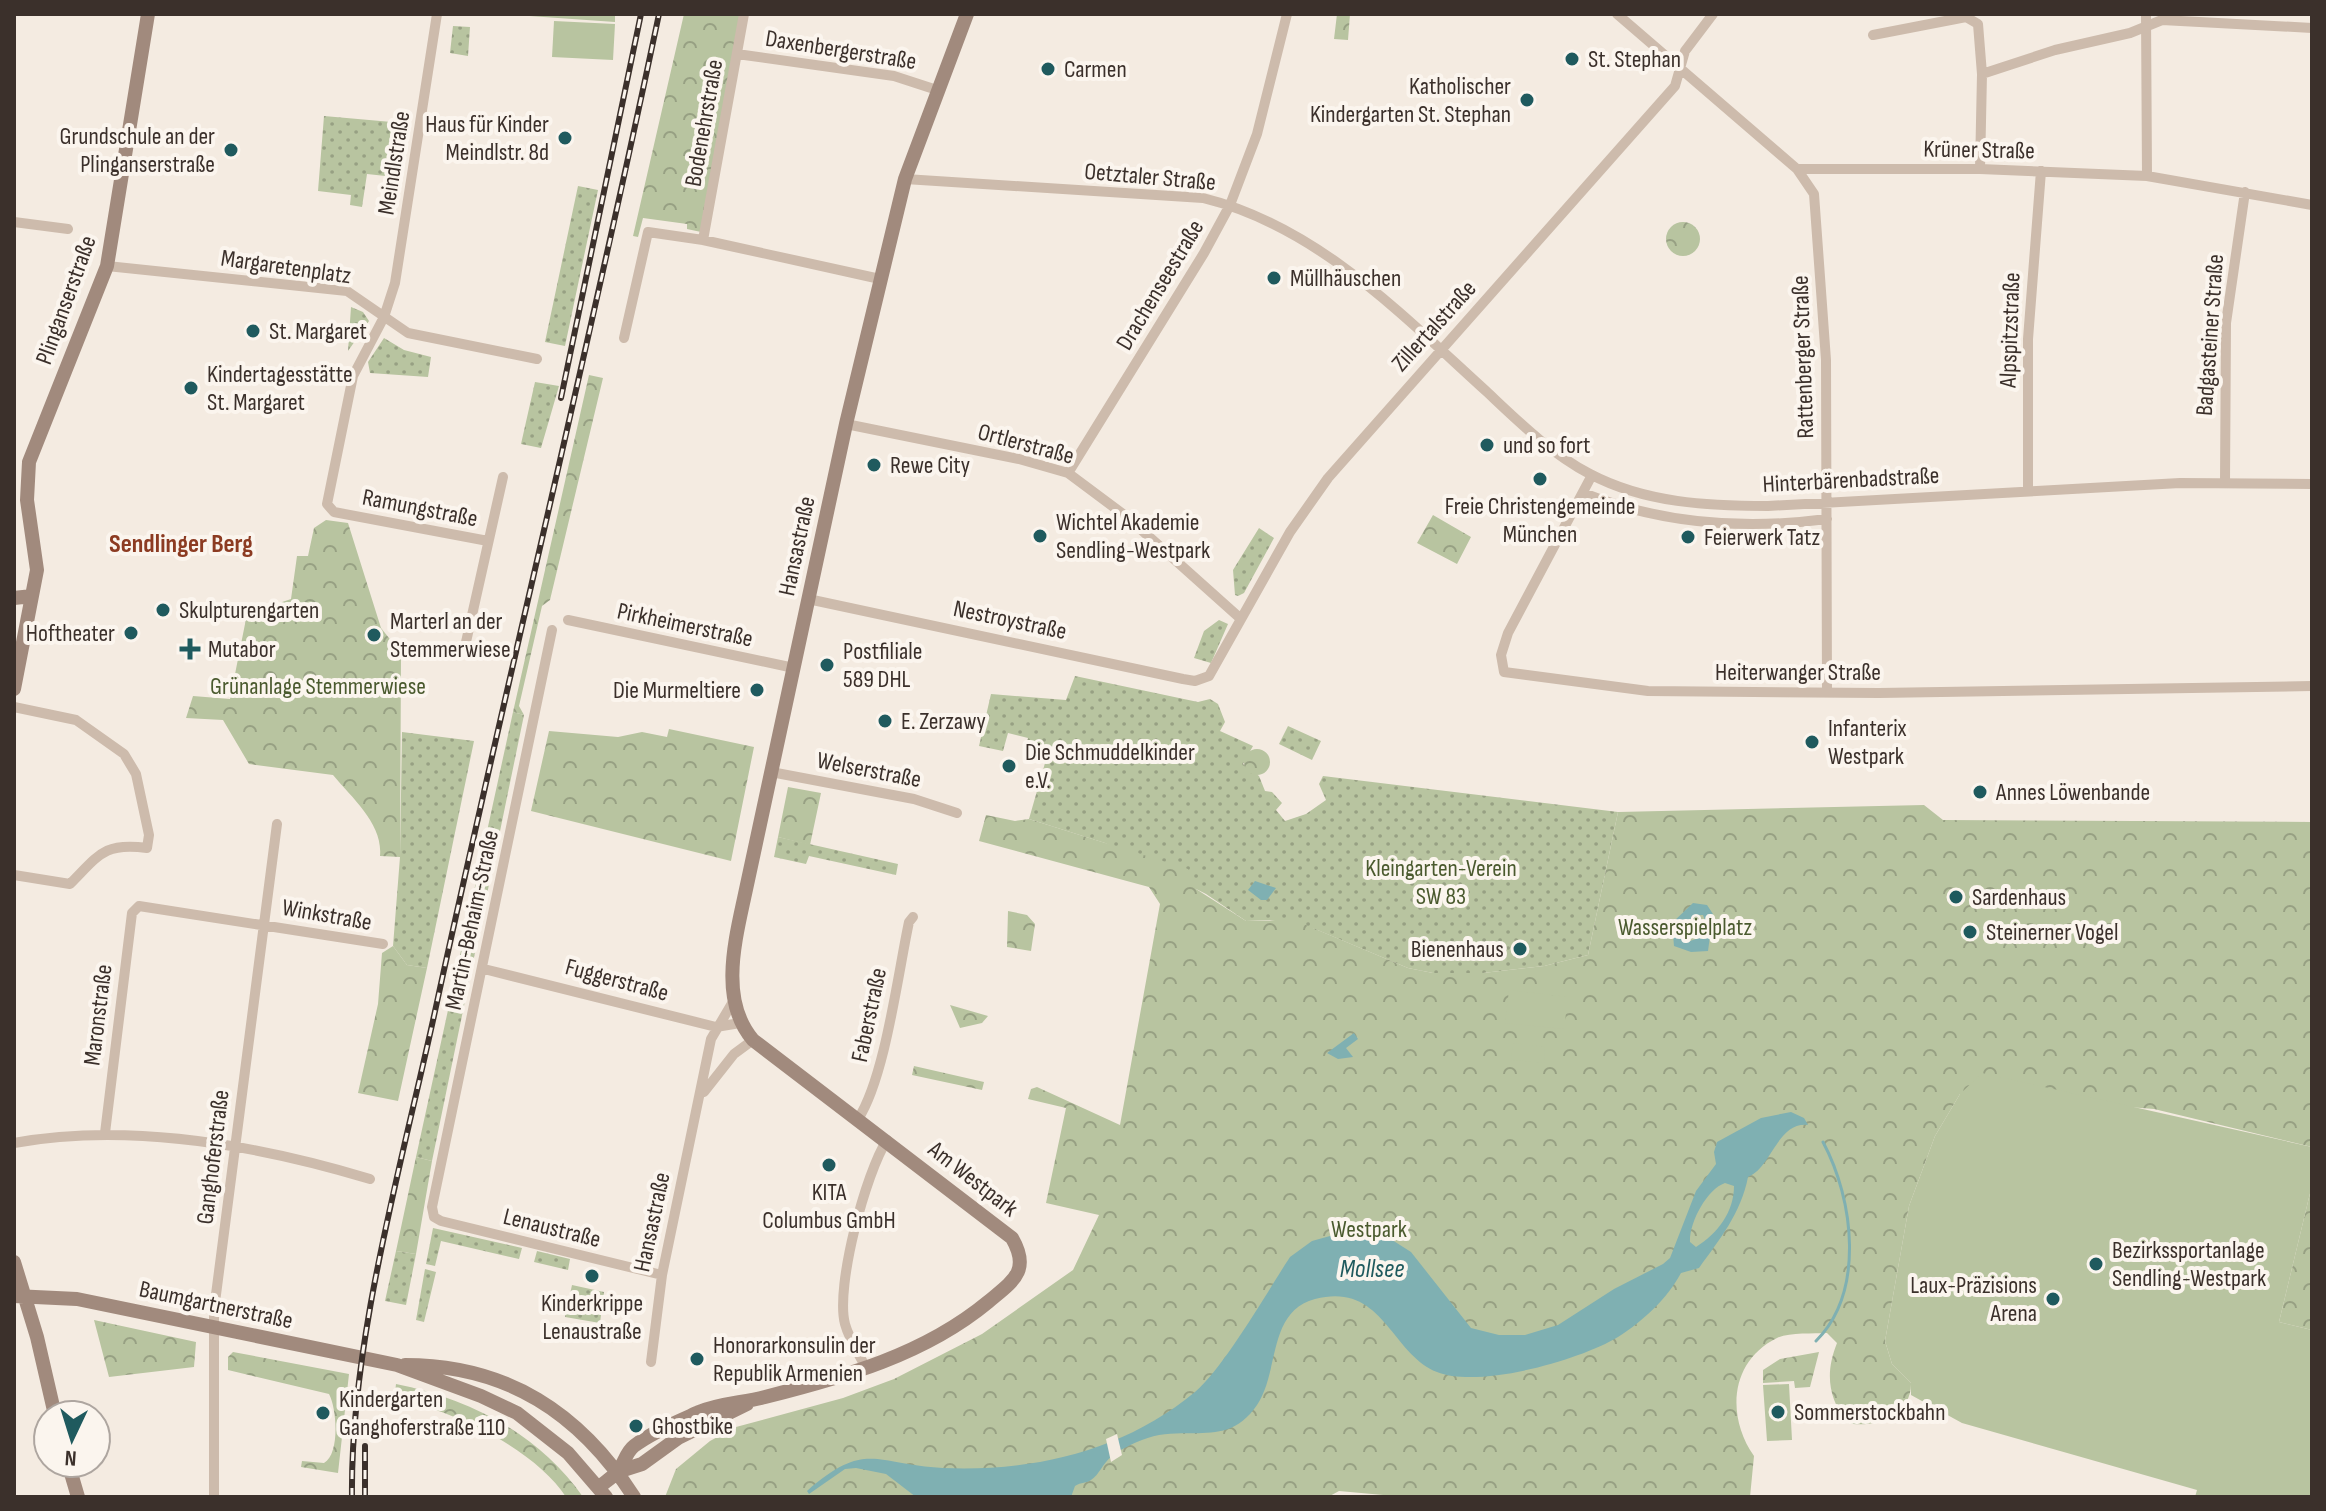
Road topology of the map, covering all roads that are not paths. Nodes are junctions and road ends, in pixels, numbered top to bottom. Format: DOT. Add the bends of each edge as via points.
graph roads {
  1 [pos="148,14"];
  2 [pos="437,14"];
  3 [pos="744,14"];
  4 [pos="967,14"];
  5 [pos="1287,14"];
  6 [pos="1617,14"];
  7 [pos="1713,14"];
  8 [pos="2146,19"];
  9 [pos="2312,28"];
  10 [pos="1873,35"];
  11 [pos="737,54"];
  12 [pos="1680,68"];
  13 [pos="1982,74"];
  14 [pos="937,90"];
  15 [pos="1797,169"];
  16 [pos="1980,169"];
  17 [pos="2041,171"];
  18 [pos="2147,176"];
  19 [pos="905,179"];
  20 [pos="2245,192"];
  21 [pos="1230,205"];
  22 [pos="2312,205"];
  23 [pos="14,222"];
  24 [pos="68,229"];
  25 [pos="703,240"];
  26 [pos="107,266"];
  27 [pos="880,279"];
  28 [pos="384,317"];
  29 [pos="624,338"];
  30 [pos="1441,351"];
  31 [pos="537,359"];
  32 [pos="846,424"];
  33 [pos="1068,473"];
  34 [pos="1592,475"];
  35 [pos="503,477"];
  36 [pos="2225,482"];
  37 [pos="2312,484"];
  38 [pos="2028,490"];
  39 [pos="1583,493"];
  40 [pos="1827,502"];
  41 [pos="1827,519"];
  42 [pos="488,541"];
  43 [pos="32,596"];
  44 [pos="14,598"];
  45 [pos="808,599"];
  46 [pos="1241,619"];
  47 [pos="568,620"];
  48 [pos="552,630"];
  49 [pos="466,642"];
  50 [pos="794,668"];
  51 [pos="1204,679"];
  52 [pos="2312,686"];
  53 [pos="14,689"];
  54 [pos="1827,692"];
  55 [pos="14,707"];
  56 [pos="771,772"];
  57 [pos="957,813"];
  58 [pos="277,824"];
  59 [pos="14,875"];
  60 [pos="139,906"];
  61 [pos="913,917"];
  62 [pos="264,924"];
  63 [pos="383,944"];
  64 [pos="484,969"];
  65 [pos="734,1000"];
  66 [pos="740,1023"];
  67 [pos="716,1027"];
  68 [pos="753,1040"];
  69 [pos="702,1093"];
  70 [pos="858,1119"];
  71 [pos="105,1133"];
  72 [pos="887,1140"];
  73 [pos="14,1143"];
  74 [pos="234,1149"];
  75 [pos="370,1179"];
  76 [pos="434,1217"];
  77 [pos="14,1262"];
  78 [pos="662,1275"];
  79 [pos="19,1295"];
  80 [pos="213,1326"];
  81 [pos="651,1362"];
  82 [pos="397,1365"];
  83 [pos="866,1368"];
  84 [pos="50,1399"];
  85 [pos="617,1472"];
  86 [pos="602,1492"];
  87 [pos="214,1497"];
  88 [pos="634,1497"];
  1 -- 26 [label="street, Plinganserstraße"];
  2 -- 28 [label="street, Meindlstraße" via="395,283"];
  3 -- 11 [label="street, Bodenehrstraße"];
  4 -- 14 [label="street, Hansastraße"];
  5 -- 21 [label="street, Drachenseestraße" via="1257,134"];
  6 -- 12 [label="street"];
  7 -- 12 [label="street, Zillertalstraße" via="1685,51"];
  8 -- 9 [label="street"];
  8 -- 13 [label="street" via="2130,33"];
  8 -- 18 [label="street"];
  10 -- 13 [label="street" via="1966,17 1978,24"];
  11 -- 14 [label="street, Daxenbergerstraße" via="894,76"];
  11 -- 25 [label="street, Bodenehrstraße"];
  12 -- 15 [label="street"];
  12 -- 30 [label="street, Zillertalstraße" via="1675,86"];
  13 -- 16 [label="street"];
  14 -- 19 [label="street, Hansastraße"];
  15 -- 16 [label="street, Krüner Straße"];
  15 -- 40 [label="street, Rattenberger Straße" via="1814,194 1826,360"];
  16 -- 17 [label="street, Krüner Straße"];
  17 -- 18 [label="street, Krüner Straße"];
  17 -- 38 [label="street, Alpspitzstraße" via="2028,339"];
  18 -- 20 [label="street, Krüner Straße"];
  19 -- 21 [label="street, Oetztaler Straße" via="1203,198"];
  19 -- 27 [label="street, Hansastraße"];
  20 -- 22 [label="street, Krüner Straße"];
  20 -- 36 [label="street, Badgasteiner Straße" via="2226,323"];
  21 -- 30 [label="street, Oetztaler Straße" via="1314,245"];
  21 -- 33 [label="street, Drachenseestraße"];
  23 -- 24 [label="street"];
  25 -- 27 [label="street"];
  25 -- 29 [label="street" via="648,232"];
  26 -- 28 [label="street, Margaretenplatz" via="347,291"];
  26 -- 43 [label="street, Plinganserstraße" via="29,462 27,500 37,570"];
  27 -- 32 [label="street, Hansastraße"];
  28 -- 31 [label="street, Margaretenplatz" via="408,333"];
  28 -- 42 [label="street, Ramungstraße" via="356,367 329,509"];
  30 -- 34 [label="street, Hinterbärenbadstraße" via="1542,442"];
  30 -- 46 [label="street, Zillertalstraße" via="1309,503"];
  32 -- 33 [label="street, Ortlerstraße"];
  32 -- 45 [label="street, Hansastraße"];
  33 -- 46 [label="street, Ortlerstraße" via="1127,517"];
  34 -- 39 [label="street, Heiterwanger Straße"];
  34 -- 40 [label="street, Hinterbärenbadstraße" via="1631,491 1715,506"];
  35 -- 42 [label="street, Ramungstraße"];
  36 -- 37 [label="street, Hinterbärenbadstraße"];
  36 -- 38 [label="street, Hinterbärenbadstraße"];
  38 -- 40 [label="street, Hinterbärenbadstraße"];
  39 -- 41 [label="street, Hinterbärenbadstraße" via="1655,515 1717,525"];
  39 -- 54 [label="street, Heiterwanger Straße" via="1508,633 1501,655 1504,672 1648,691"];
  40 -- 41 [label="street, Rattenberger Straße"];
  41 -- 54 [label="street, Rattenberger Straße"];
  42 -- 49 [label="street"];
  43 -- 44 [label="street"];
  43 -- 53 [label="street, Plinganserstraße"];
  45 -- 50 [label="street, Hansastraße"];
  45 -- 51 [label="street, Nestroystraße" via="1183,679"];
  46 -- 51 [label="street, Zillertalstraße" via="1215,670"];
  47 -- 50 [label="street, Pirkheimerstraße"];
  48 -- 64 [label="street, Martin-Behaim-Straße"];
  50 -- 56 [label="street, Hansastraße"];
  52 -- 54 [label="street, Heiterwanger Straße"];
  55 -- 59 [label="street" via="76,720 124,754 136,774 149,835 147,848 118,844 102,852 70,884"];
  56 -- 57 [label="street, Welserstraße" via="914,799"];
  56 -- 65 [label="street, Hansastraße" via="740,919"];
  58 -- 62 [label="street, Ganghoferstraße"];
  60 -- 62 [label="street, Winkstraße"];
  60 -- 71 [label="street, Maronstraße" via="132,913"];
  61 -- 70 [label="street, Faberstraße" via="876,1077"];
  62 -- 63 [label="street, Winkstraße"];
  62 -- 74 [label="street, Ganghoferstraße"];
  64 -- 67 [label="street, Fuggerstraße"];
  64 -- 76 [label="street, Martin-Behaim-Straße"];
  65 -- 66 [label="street, Am Westpark"];
  65 -- 67 [label="street, Hansastraße"];
  66 -- 67 [label="street, Fuggerstraße"];
  66 -- 68 [label="street, Am Westpark"];
  67 -- 69 [label="street, Hansastraße"];
  68 -- 69 [label="street, Hansastraße"];
  68 -- 70 [label="street, Am Westpark"];
  69 -- 78 [label="street, Hansastraße"];
  70 -- 72 [label="street, Am Westpark"];
  71 -- 73 [label="street"];
  71 -- 74 [label="street"];
  72 -- 83 [label="street" via="865,1189 844,1302 845,1324"];
  72 -- 83 [label="street, Am Westpark" via="1012,1238 1022,1255 1015,1278 977,1311 917,1347"];
  74 -- 75 [label="street"];
  74 -- 80 [label="street, Ganghoferstraße"];
  76 -- 78 [label="street, Lenaustraße"];
  77 -- 79 [label="street"];
  78 -- 81 [label="street, Hansastraße"];
  79 -- 80 [label="street, Baumgartnerstraße" via="77,1299"];
  79 -- 84 [label="street"];
  80 -- 82 [label="street, Baumgartnerstraße"];
  80 -- 87 [label="street, Ganghoferstraße"];
  82 -- 85 [label="street, Baumgartnerstraße" via="430,1365 519,1389 580,1429"];
  82 -- 86 [label="street, Baumgartnerstraße" via="517,1413 568,1453"];
  83 -- 85 [label="street, Am Westpark" via="757,1399 678,1438 642,1464"];
  85 -- 86 [label="street, Am Westpark"];
  85 -- 88 [label="street"];
}
